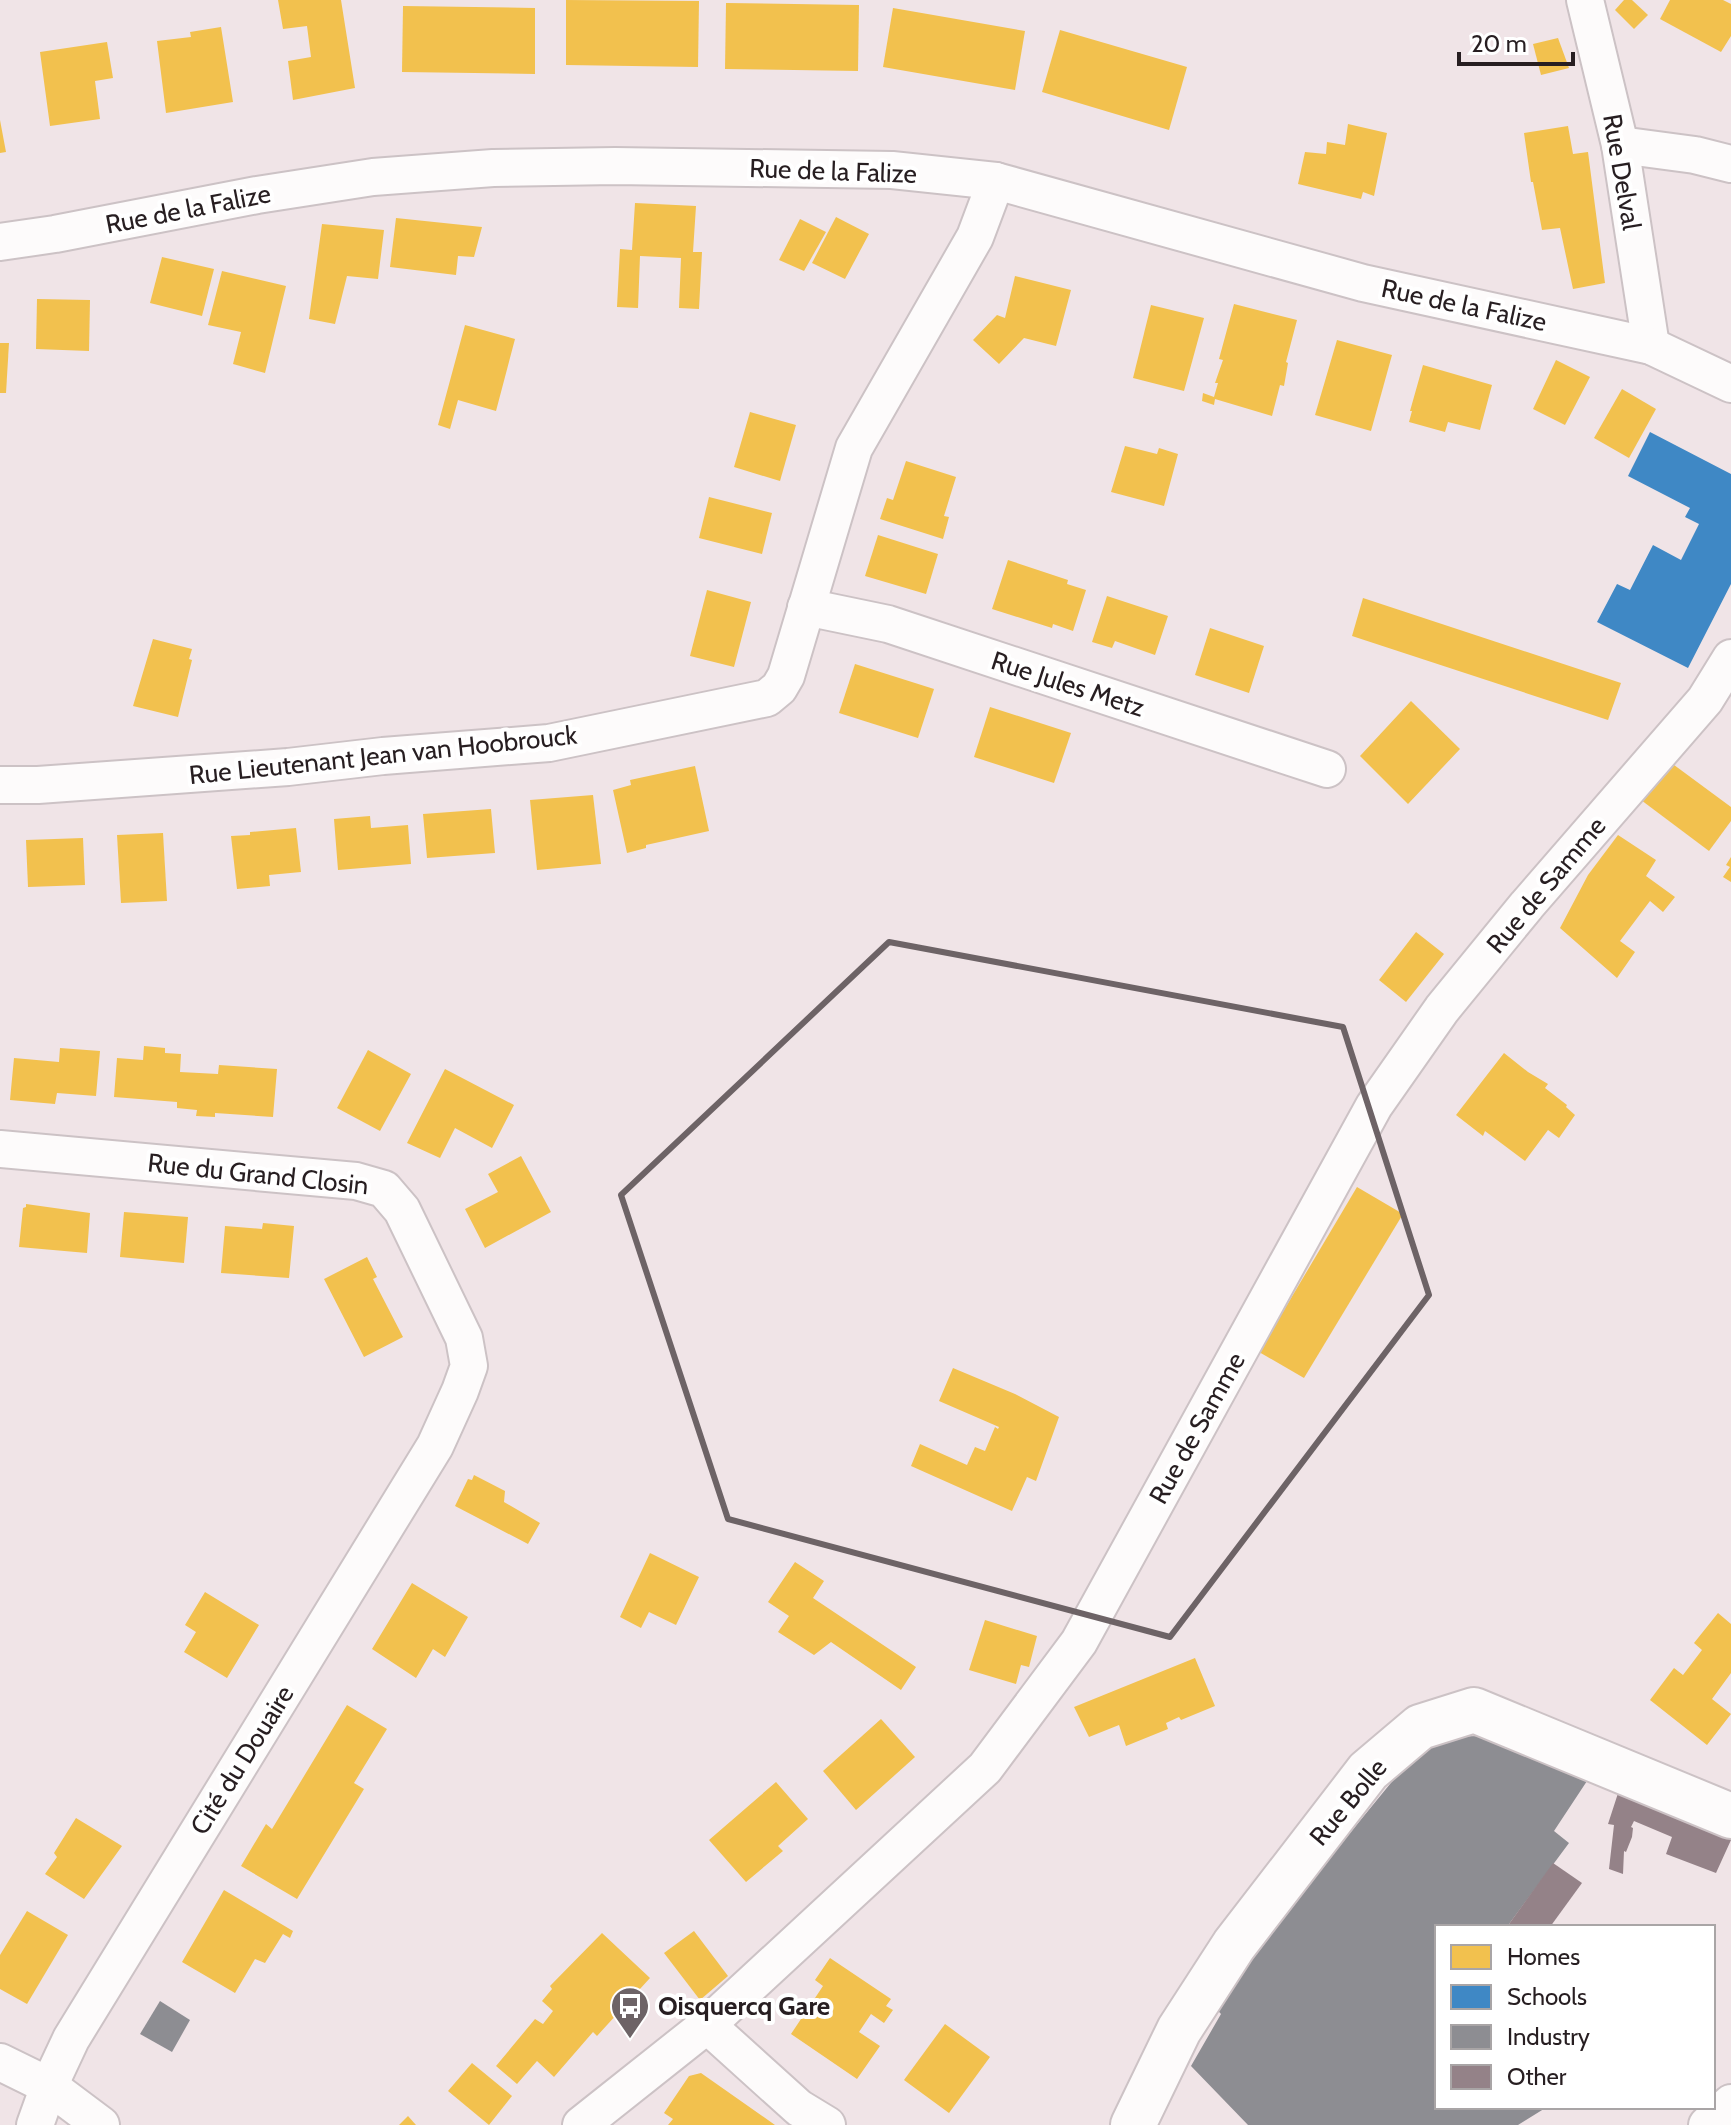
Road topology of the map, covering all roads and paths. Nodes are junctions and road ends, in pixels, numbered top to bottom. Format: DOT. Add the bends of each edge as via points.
graph roads {
  1 [pos="1585,0"];
  2 [pos="1620,145"];
  3 [pos="1731,164"];
  4 [pos="996,181"];
  5 [pos="0,242"];
  6 [pos="1651,346"];
  7 [pos="1731,384"];
  8 [pos="806,607"];
  9 [pos="1731,658"];
  10 [pos="1327,769"];
  11 [pos="0,785"];
  12 [pos="0,1149"];
  13 [pos="438,1437"];
  14 [pos="1731,1816"];
  15 [pos="707,2025"];
  16 [pos="0,2062"];
  17 [pos="49,2086"];
  18 [pos="1731,2103"];
  19 [pos="35,2125"];
  20 [pos="101,2125"];
  21 [pos="581,2125"];
  22 [pos="827,2125"];
  23 [pos="1133,2125"];
  24 [pos="1707,2125"];
  1 -- 2 [label="street, Rue Delval"];
  2 -- 3 [label="street"];
  2 -- 6 [label="street, Rue Delval"];
  4 -- 5 [label="street, Rue de la Falize" via="892,170 493,168 373,177"];
  4 -- 6 [label="street, Rue de la Falize" via="1363,283"];
  4 -- 8 [label="street, Rue Lieutenant Jean van Hoobrouck" via="975,237 854,448"];
  6 -- 7 [label="street, Rue de la Falize"];
  8 -- 10 [label="street, Rue Jules Metz" via="888,624"];
  8 -- 11 [label="street, Rue Lieutenant Jean van Hoobrouck" via="786,676 767,698 549,743 288,767"];
  9 -- 15 [label="street, Rue de Samme" via="1705,700 1442,1009 1374,1106 1079,1642 985,1768"];
  12 -- 13 [label="street, Rue du Grand Closin" via="356,1181 384,1189 402,1210 464,1338 469,1366"];
  13 -- 17 [label="street, Cité du Douaire" via="71,2039"];
  14 -- 23 [label="street, Rue Bolle" via="1474,1710 1420,1727 1368,1771 1234,1945 1179,2030"];
  15 -- 21 [label="street, Rue de Samme"];
  15 -- 22 [label="street" via="799,2108"];
  16 -- 17 [label="street"];
  17 -- 19 [label="street, Cité du Douaire"];
  17 -- 20 [label="street"];
  18 -- 24 [label="street"];
}
